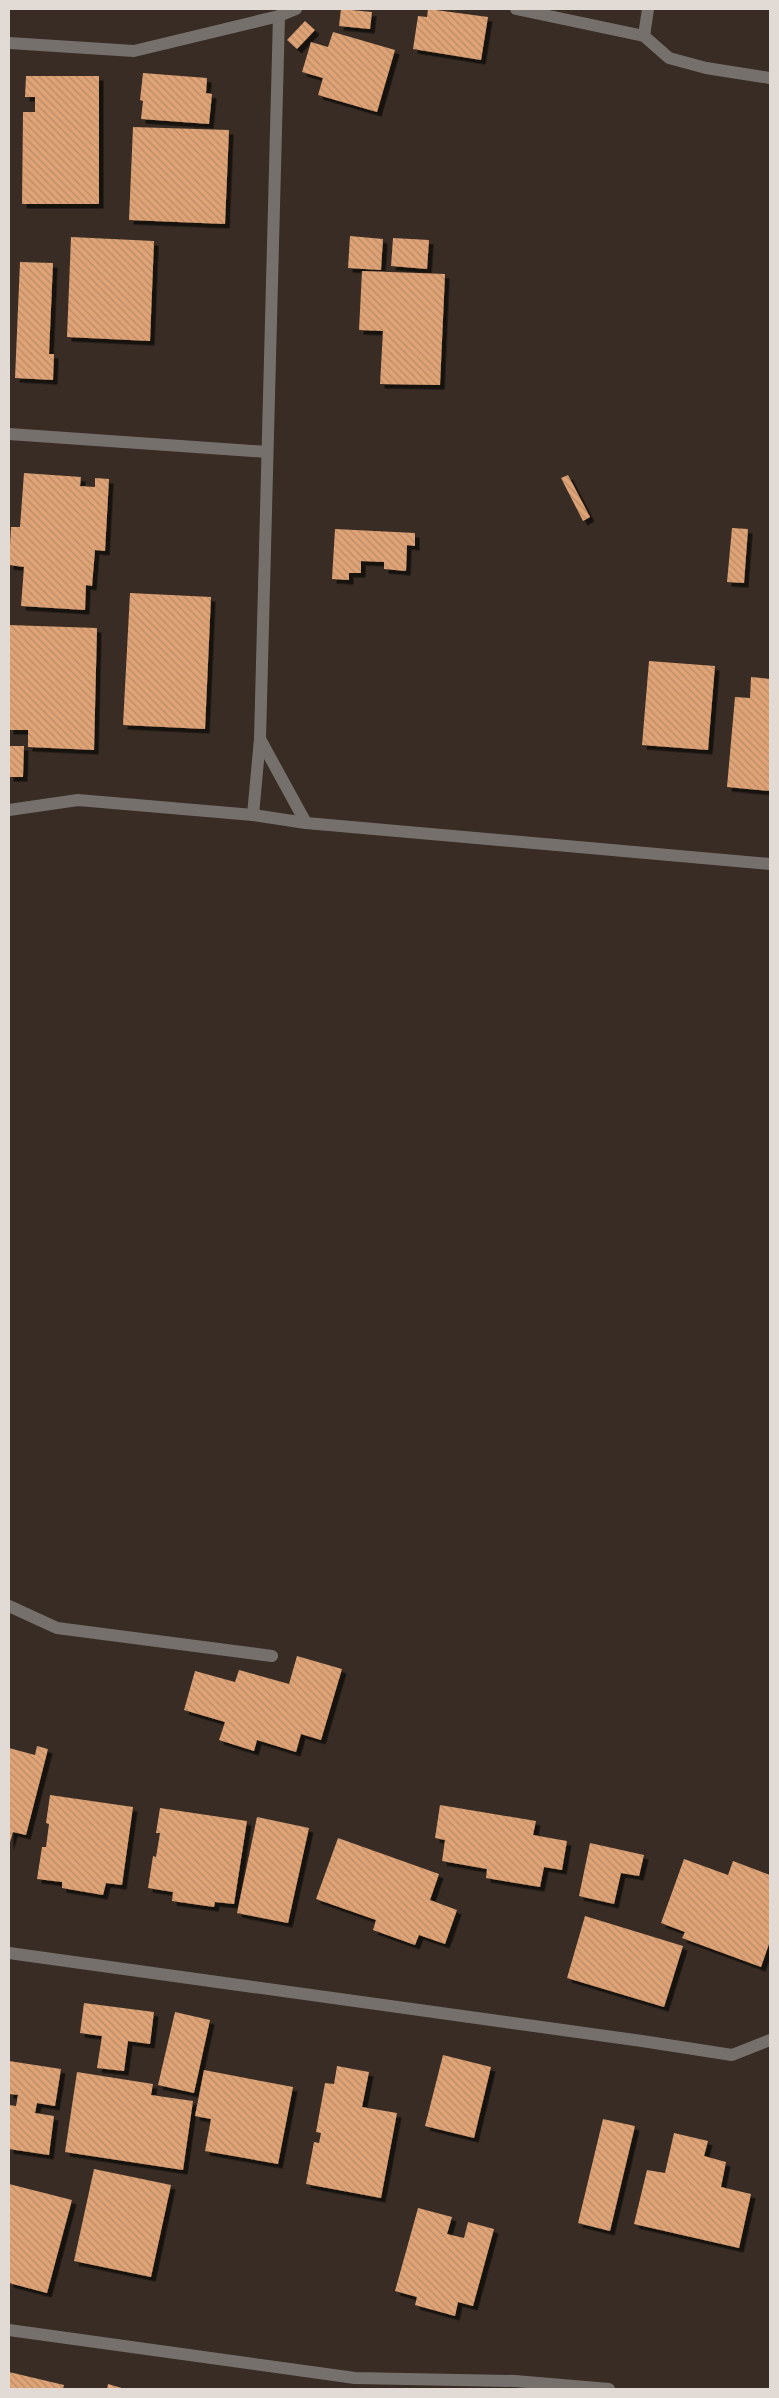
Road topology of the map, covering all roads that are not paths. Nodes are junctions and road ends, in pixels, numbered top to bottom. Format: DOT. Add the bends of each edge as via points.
graph roads {
  1 [pos="296,9"];
  2 [pos="516,9"];
  3 [pos="648,9"];
  4 [pos="279,16"];
  5 [pos="644,36"];
  6 [pos="9,44"];
  7 [pos="770,78"];
  8 [pos="9,434"];
  9 [pos="267,452"];
  10 [pos="260,739"];
  11 [pos="9,810"];
  12 [pos="253,815"];
  13 [pos="306,823"];
  14 [pos="770,864"];
  15 [pos="9,1606"];
  16 [pos="272,1656"];
  17 [pos="9,1953"];
  18 [pos="770,2040"];
  19 [pos="9,2330"];
  20 [pos="355,2384"];
  21 [pos="609,2389"];
  1 -- 4 [label="street"];
  2 -- 5 [label="street"];
  3 -- 5 [label="street"];
  4 -- 6 [label="street" via="134,51"];
  4 -- 9 [label="street"];
  5 -- 7 [label="street" via="669,58 706,68"];
  8 -- 9 [label="street"];
  9 -- 10 [label="street"];
  10 -- 12 [label="street"];
  10 -- 13 [label="street"];
  11 -- 12 [label="street" via="78,800"];
  12 -- 13 [label="street"];
  13 -- 14 [label="street"];
  15 -- 16 [label="street" via="58,1628"];
  17 -- 18 [label="street" via="732,2055"];
  19 -- 20 [label="street"];
  20 -- 21 [label="street" via="515,2381"];
}
